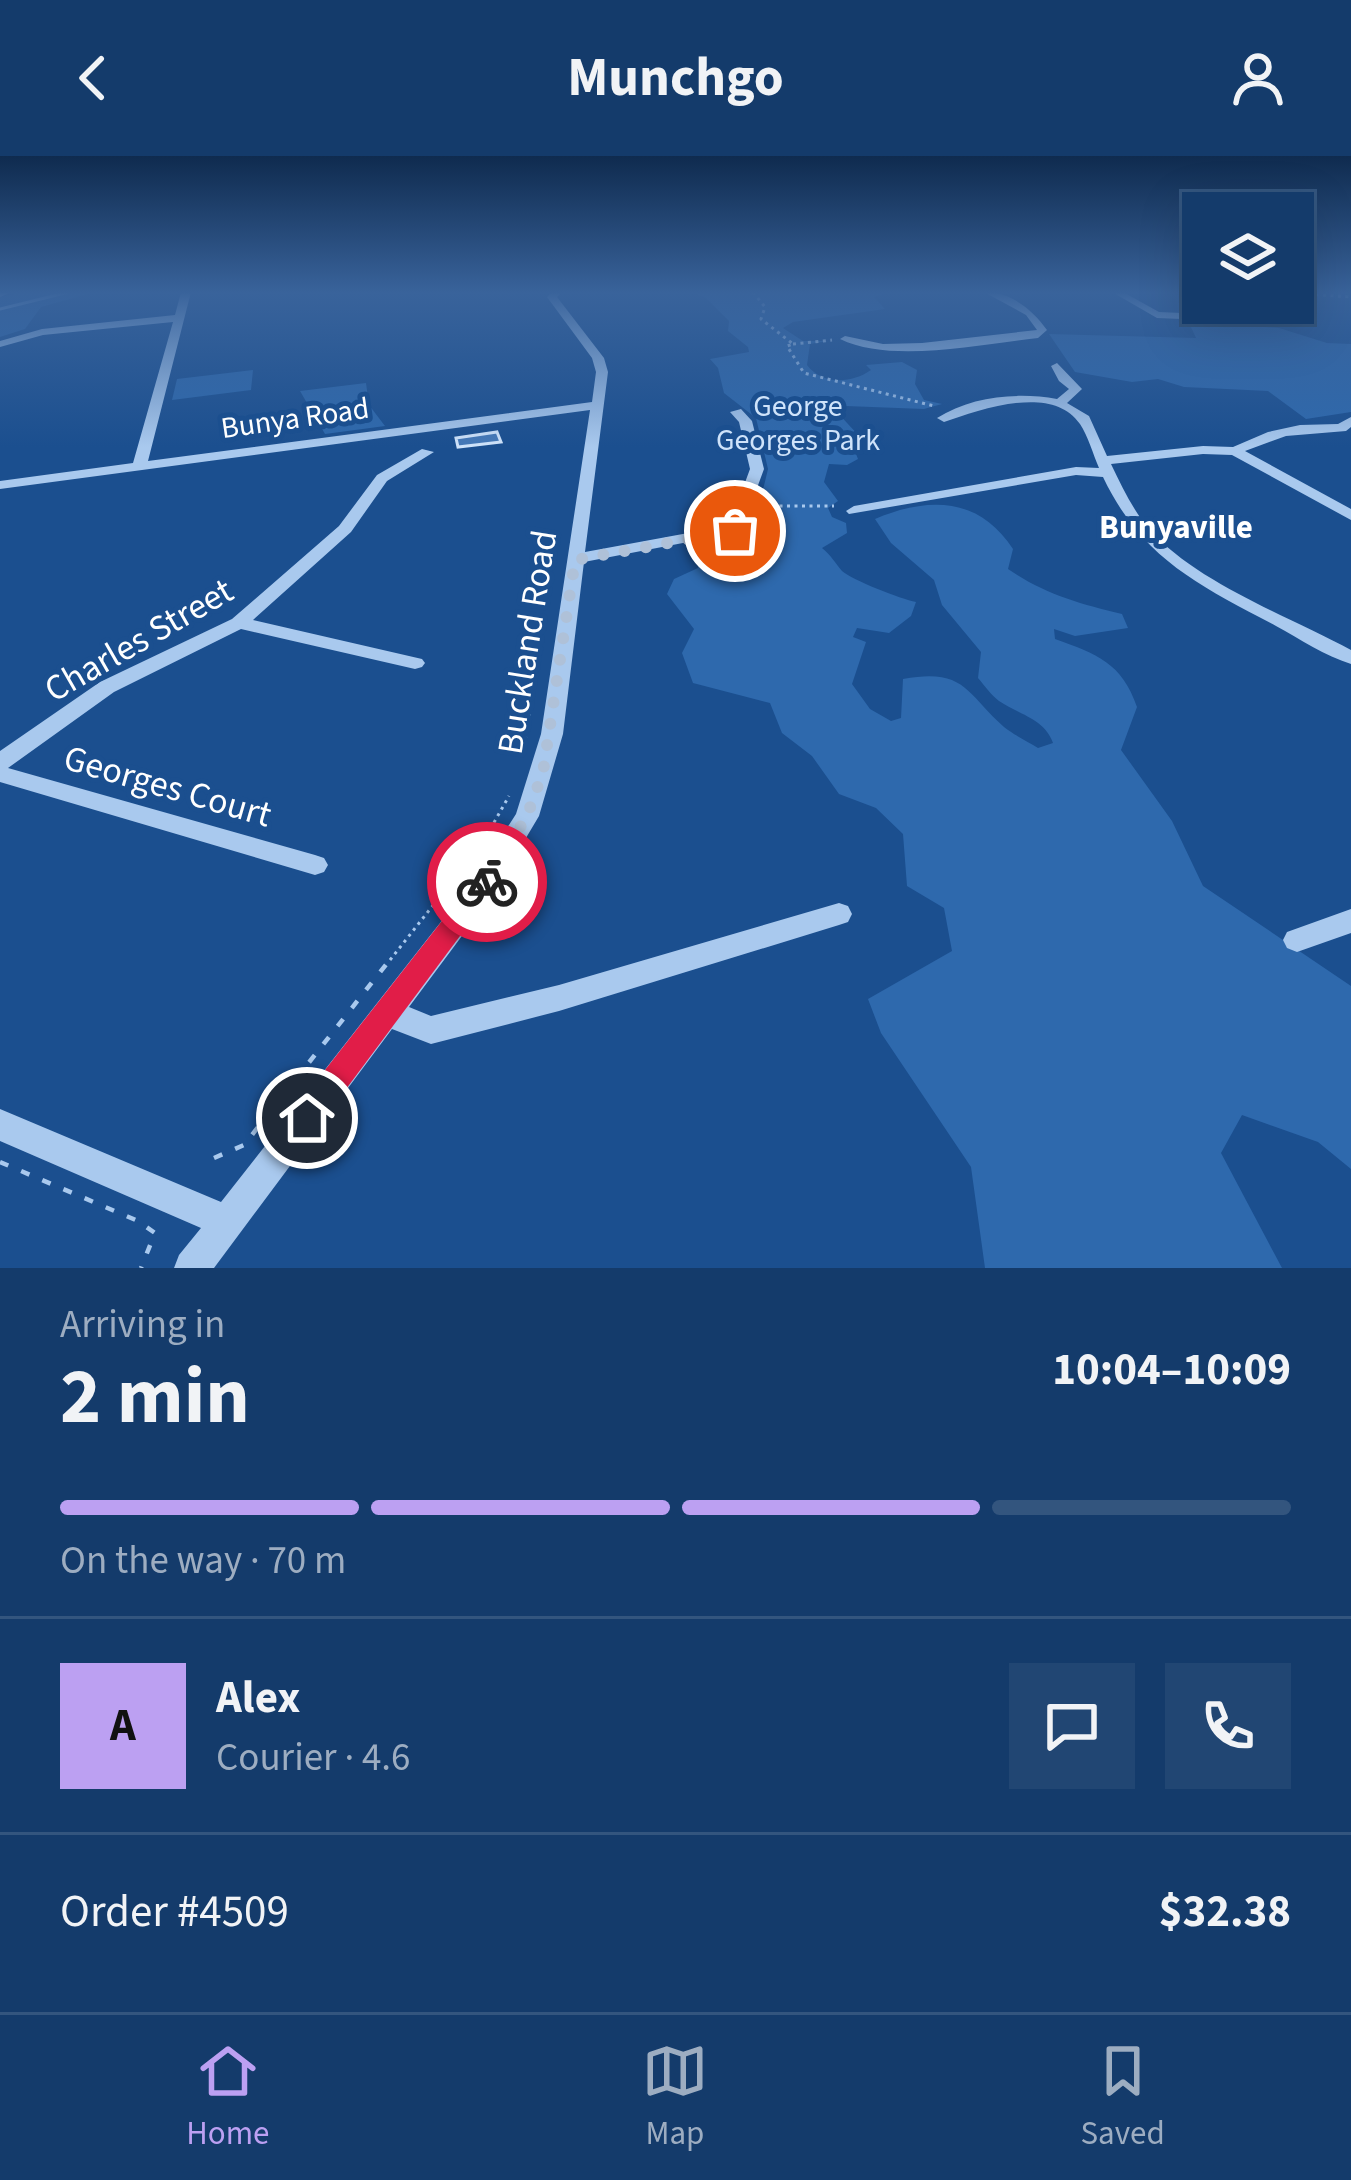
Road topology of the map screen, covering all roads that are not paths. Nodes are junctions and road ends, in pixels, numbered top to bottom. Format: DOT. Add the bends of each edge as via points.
graph roads {
  1 [pos="171,344"];
  2 [pos="587,344"];
  3 [pos="873,344"];
  4 [pos="927,344"];
  5 [pos="1040,344"];
  6 [pos="1045,346"];
  7 [pos="1057,366"];
  8 [pos="1059,404"];
  9 [pos="597,405"];
  10 [pos="736,412"];
  11 [pos="948,416"];
  12 [pos="1348,427"];
  13 [pos="1235,452"];
  14 [pos="426,461"];
  15 [pos="1107,466"];
  16 [pos="139,467"];
  17 [pos="0,485"];
  18 [pos="854,511"];
  19 [pos="1351,515"];
  20 [pos="575,560"];
  21 [pos="239,623"];
  22 [pos="1351,658"];
  23 [pos="415,663"];
  24 [pos="0,762"];
  25 [pos="0,774"];
  26 [pos="315,865"];
  27 [pos="839,914"];
  28 [pos="1351,921"];
  29 [pos="1297,940"];
  30 [pos="387,1013"];
  31 [pos="0,1125"];
  32 [pos="226,1222"];
  33 [pos="192,1268"];
  1 -- 16 [label="street"];
  2 -- 9 [label="street, Buckland Road" via="602,372"];
  3 -- 4 [label="street"];
  5 -- 6 [label="street"];
  7 -- 8 [label="street" via="1076,388"];
  8 -- 11 [label="street" via="977,403"];
  8 -- 15 [label="street" via="1081,415"];
  9 -- 16 [label="street, Bunya Road"];
  9 -- 20 [label="street, Buckland Road"];
  10 -- 20 [label="street" via="757,469 749,488 755,525"];
  12 -- 13 [label="street" via="1254,439"];
  13 -- 15 [label="street" via="1206,447"];
  13 -- 19 [label="street"];
  14 -- 21 [label="street, Charles Street" via="382,478 344,530"];
  15 -- 18 [label="street"];
  15 -- 22 [label="street" via="1138,524 1166,554"];
  16 -- 17 [label="street, Bunya Road"];
  20 -- 30 [label="street, Buckland Road" via="552,734 527,816"];
  21 -- 23 [label="street"];
  21 -- 24 [label="street, Charles Street" via="107,688"];
  25 -- 26 [label="street, Georges Court"];
  27 -- 30 [label="street" via="431,1030"];
  28 -- 29 [label="street"];
  30 -- 32 [label="street, Buckland Road"];
  31 -- 32 [label="street"];
  32 -- 33 [label="street, Buckland Road"];
}
